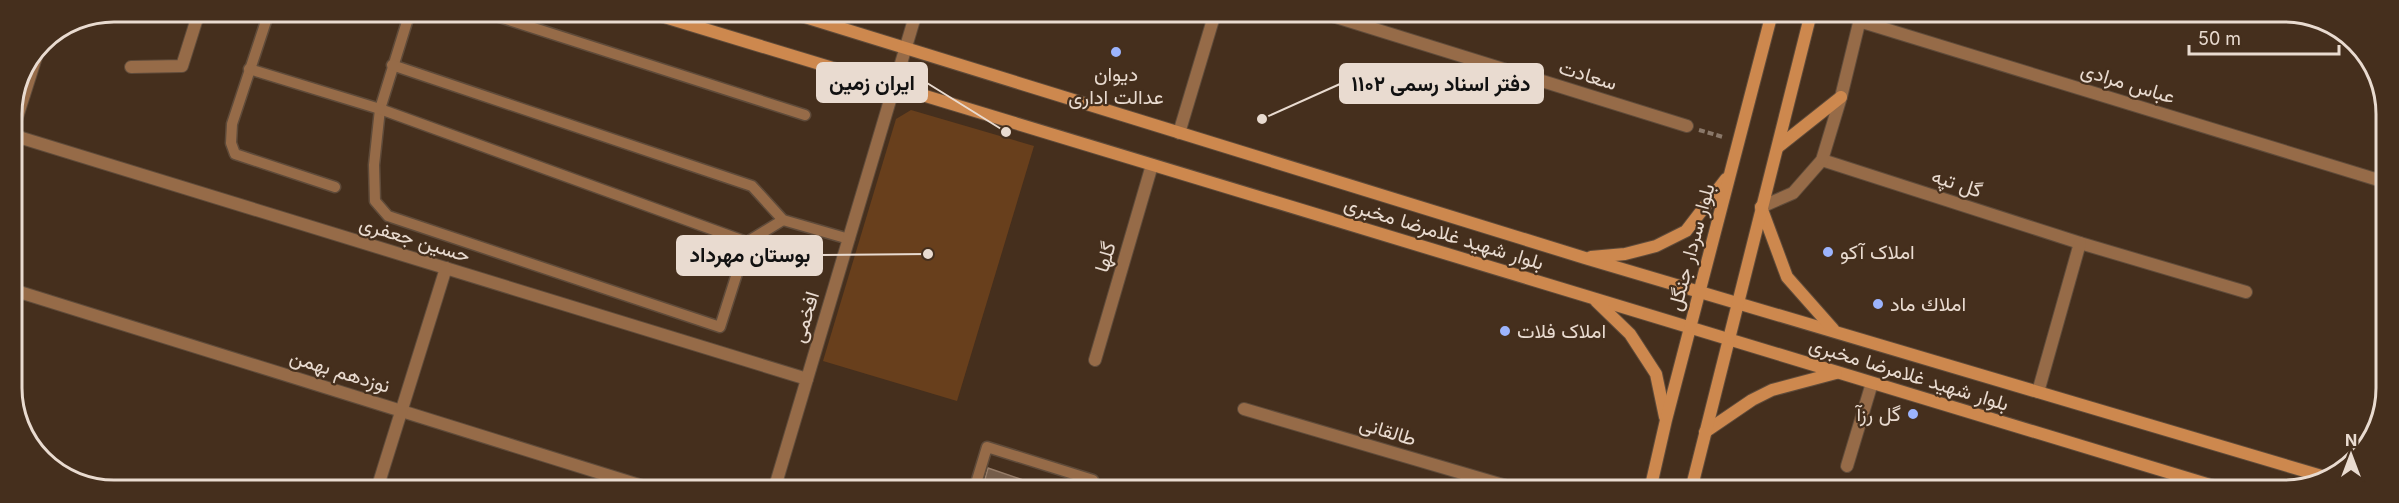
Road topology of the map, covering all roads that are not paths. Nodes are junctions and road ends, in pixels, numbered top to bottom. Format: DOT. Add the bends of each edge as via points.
graph roads {
  1 [pos="196,22"];
  2 [pos="265,22"];
  3 [pos="407,22"];
  4 [pos="515,22"];
  5 [pos="681,22"];
  6 [pos="822,22"];
  7 [pos="913,22"];
  8 [pos="1212,22"];
  9 [pos="1352,22"];
  10 [pos="1770,22"];
  11 [pos="1809,22"];
  12 [pos="1859,22"];
  13 [pos="1876,22"];
  14 [pos="906,47"];
  15 [pos="392,65"];
  16 [pos="131,67"];
  17 [pos="249,69"];
  18 [pos="894,87"];
  19 [pos="1841,97"];
  20 [pos="380,109"];
  21 [pos="805,115"];
  22 [pos="1687,126"];
  23 [pos="1179,133"];
  24 [pos="23,137"];
  25 [pos="1778,147"];
  26 [pos="1822,160"];
  27 [pos="1152,165"];
  28 [pos="1730,173"];
  29 [pos="2376,179"];
  30 [pos="335,188"];
  31 [pos="1761,207"];
  32 [pos="783,220"];
  33 [pos="849,239"];
  34 [pos="747,242"];
  35 [pos="2080,243"];
  36 [pos="1585,258"];
  37 [pos="446,268"];
  38 [pos="1699,291"];
  39 [pos="2246,292"];
  40 [pos="22,293"];
  41 [pos="1593,298"];
  42 [pos="1739,303"];
  43 [pos="1690,328"];
  44 [pos="1834,330"];
  45 [pos="1730,340"];
  46 [pos="1095,360"];
  47 [pos="1838,372"];
  48 [pos="807,379"];
  49 [pos="1872,382"];
  50 [pos="2038,392"];
  51 [pos="1244,408"];
  52 [pos="402,411"];
  53 [pos="1666,420"];
  54 [pos="1705,432"];
  55 [pos="1848,466"];
  56 [pos="2317,475"];
  57 [pos="380,480"];
  58 [pos="623,480"];
  59 [pos="777,480"];
  60 [pos="977,480"];
  61 [pos="1093,480"];
  62 [pos="1486,480"];
  63 [pos="1652,480"];
  64 [pos="1693,480"];
  65 [pos="2193,480"];
  1 -- 16 [label="street" via="182,66"];
  2 -- 17 [label="lane"];
  3 -- 15 [label="lane"];
  4 -- 21 [label="lane"];
  5 -- 18 [label="main road, بلوار شهید غلامرضا مخبری"];
  6 -- 14 [label="main road, بلوار شهید غلامرضا مخبری"];
  7 -- 14 [label="street, افخمی"];
  8 -- 23 [label="street"];
  9 -- 22 [label="street, سعادت"];
  10 -- 28 [label="main road, بلوار سردار جنگل"];
  11 -- 25 [label="main road"];
  12 -- 19 [label="street"];
  13 -- 29 [label="street, عباس مرادی"];
  14 -- 18 [label="street, افخمی"];
  14 -- 23 [label="main road, بلوار شهید غلامرضا مخبری"];
  15 -- 20 [label="lane"];
  15 -- 32 [label="lane" via="752,186"];
  17 -- 20 [label="lane"];
  17 -- 30 [label="lane" via="232,124 235,154"];
  18 -- 27 [label="main road, بلوار شهید غلامرضا مخبری"];
  18 -- 33 [label="street, افخمی"];
  19 -- 25 [label="main road"];
  19 -- 26 [label="street"];
  20 -- 34 [label="lane"];
  20 -- 34 [label="lane" via="375,201 388,216 720,327"];
  23 -- 36 [label="main road, بلوار شهید غلامرضا مخبری"];
  24 -- 37 [label="street, حسین جعفری"];
  25 -- 31 [label="main road"];
  26 -- 31 [label="street" via="1793,193"];
  26 -- 35 [label="street, گل تپه"];
  27 -- 41 [label="main road, بلوار شهید غلامرضا مخبری"];
  27 -- 46 [label="street, گلها"];
  28 -- 36 [label="main road" via="1686,231 1656,246"];
  28 -- 38 [label="main road, بلوار سردار جنگل"];
  31 -- 42 [label="main road"];
  31 -- 44 [label="main road" via="1787,277"];
  32 -- 33 [label="lane"];
  32 -- 34 [label="lane"];
  33 -- 48 [label="street, افخمی"];
  35 -- 39 [label="street, گل تپه"];
  35 -- 50 [label="street"];
  36 -- 38 [label="main road, بلوار شهید غلامرضا مخبری"];
  37 -- 48 [label="street, حسین جعفری"];
  37 -- 52 [label="street"];
  38 -- 42 [label="main road, بلوار شهید غلامرضا مخبری"];
  38 -- 43 [label="main road, بلوار سردار جنگل"];
  40 -- 52 [label="street, نوزدهم بهمن"];
  41 -- 43 [label="main road, بلوار شهید غلامرضا مخبری"];
  41 -- 53 [label="main road" via="1630,334 1656,374"];
  42 -- 44 [label="main road, بلوار شهید غلامرضا مخبری"];
  42 -- 45 [label="main road"];
  43 -- 45 [label="main road, بلوار شهید غلامرضا مخبری"];
  43 -- 53 [label="main road, بلوار سردار جنگل"];
  44 -- 50 [label="main road, بلوار شهید غلامرضا مخبری"];
  45 -- 47 [label="main road, بلوار شهید غلامرضا مخبری"];
  45 -- 54 [label="main road"];
  47 -- 49 [label="main road, بلوار شهید غلامرضا مخبری"];
  47 -- 54 [label="main road" via="1752,399"];
  48 -- 59 [label="street, افخمی"];
  49 -- 55 [label="street"];
  49 -- 65 [label="main road, بلوار شهید غلامرضا مخبری"];
  50 -- 56 [label="main road, بلوار شهید غلامرضا مخبری"];
  51 -- 62 [label="street, طالقانی"];
  52 -- 57 [label="street"];
  52 -- 58 [label="street, نوزدهم بهمن"];
  53 -- 63 [label="main road, بلوار سردار جنگل"];
  54 -- 64 [label="main road"];
  60 -- 61 [label="lane" via="987,447"];
}
